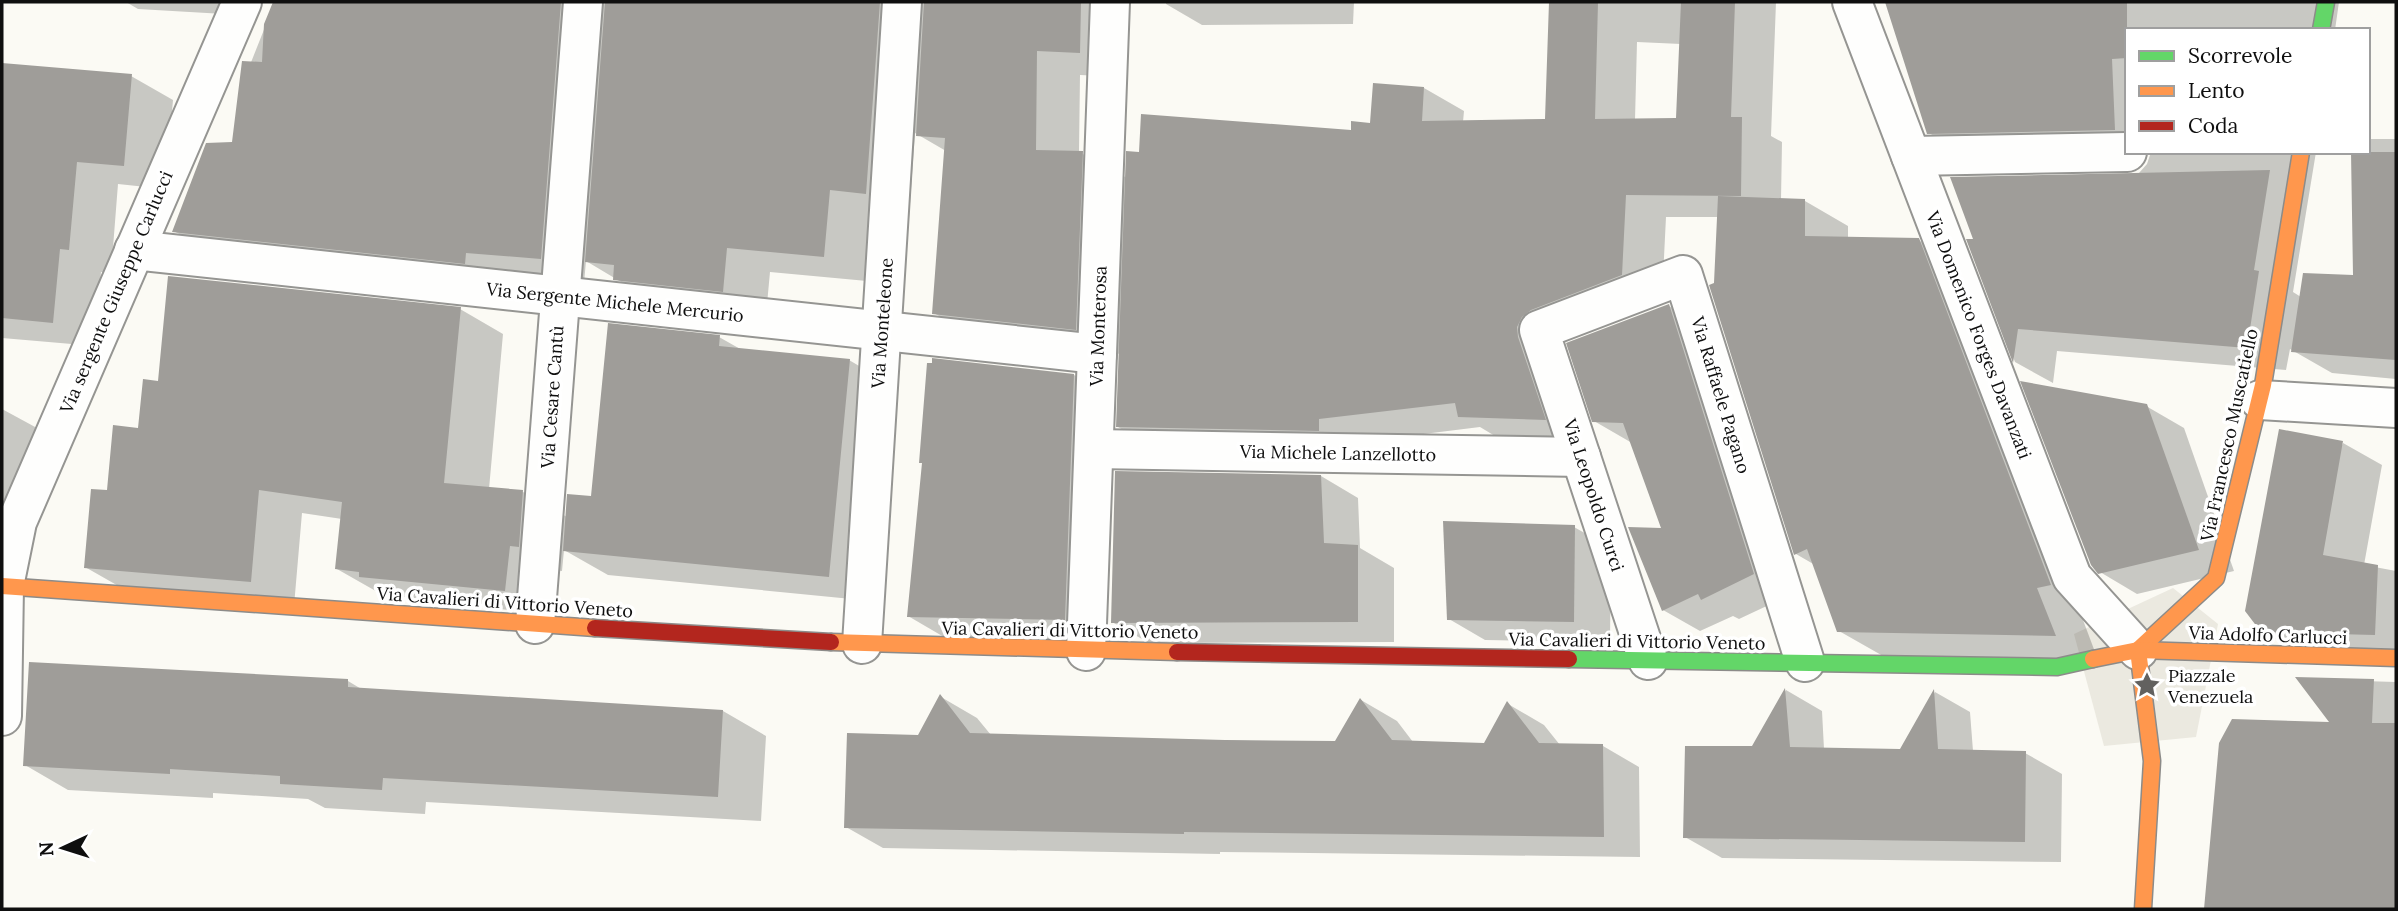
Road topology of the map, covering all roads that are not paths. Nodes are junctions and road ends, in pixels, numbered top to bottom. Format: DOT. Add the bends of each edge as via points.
graph roads {
  1 [pos="242,2"];
  2 [pos="583,2"];
  3 [pos="902,2"];
  4 [pos="1110,2"];
  5 [pos="1852,2"];
  6 [pos="2326,2"];
  7 [pos="2321,28"];
  8 [pos="2125,152"];
  9 [pos="2301,154"];
  10 [pos="1911,156"];
  11 [pos="134,250"];
  12 [pos="560,296"];
  13 [pos="1539,330"];
  14 [pos="881,331"];
  15 [pos="1097,354"];
  16 [pos="2260,400"];
  17 [pos="2396,408"];
  18 [pos="1094,449"];
  19 [pos="1581,457"];
  20 [pos="3,586"];
  21 [pos="535,624"];
  22 [pos="862,644"];
  23 [pos="1086,650"];
  24 [pos="2138,650"];
  25 [pos="2396,658"];
  26 [pos="1648,660"];
  27 [pos="1805,663"];
  28 [pos="2,716"];
  29 [pos="2143,909"];
  1 -- 11 [label="street, Via sergente Giuseppe Carlucci"];
  2 -- 12 [label="street, Via Cesare Cantù"];
  3 -- 14 [label="street, Via Monteleone"];
  4 -- 15 [label="street, Via Monterosa"];
  5 -- 10 [label="street, Via Domenico Forges Davanzati"];
  6 -- 7 [label="street"];
  8 -- 10 [label="street"];
  9 -- 16 [label="street, Via Francesco Muscatiello"];
  10 -- 24 [label="street, Via Domenico Forges Davanzati" via="2072,577"];
  11 -- 12 [label="street, Via Sergente Michele Mercurio"];
  11 -- 20 [label="street, Via sergente Giuseppe Carlucci" via="16,522"];
  12 -- 14 [label="street, Via Sergente Michele Mercurio"];
  12 -- 21 [label="street, Via Cesare Cantù"];
  13 -- 19 [label="street, Via Leopoldo Curci"];
  13 -- 27 [label="street, Via Raffaele Pagano" via="1683,275"];
  14 -- 15 [label="street, Via Sergente Michele Mercurio"];
  14 -- 22 [label="street, Via Monteleone"];
  15 -- 18 [label="street, Via Monterosa"];
  16 -- 17 [label="street"];
  16 -- 24 [label="street, Via Francesco Muscatiello" via="2216,578"];
  18 -- 19 [label="street, Via Michele Lanzellotto"];
  18 -- 23 [label="street, Via Monterosa"];
  19 -- 26 [label="street, Via Leopoldo Curci"];
  20 -- 21 [label="street, Via Cavalieri di Vittorio Veneto"];
  20 -- 28 [label="street, Via sergente Giuseppe Carlucci"];
  21 -- 22 [label="street, Via Cavalieri di Vittorio Veneto"];
  22 -- 23 [label="street, Via Cavalieri di Vittorio Veneto"];
  23 -- 26 [label="street, Via Cavalieri di Vittorio Veneto"];
  24 -- 25 [label="street, Via Adolfo Carlucci"];
  24 -- 27 [label="street, Via Cavalieri di Vittorio Veneto" via="2057,667"];
  24 -- 29 [label="street" via="2152,761"];
  26 -- 27 [label="street, Via Cavalieri di Vittorio Veneto"];
}
